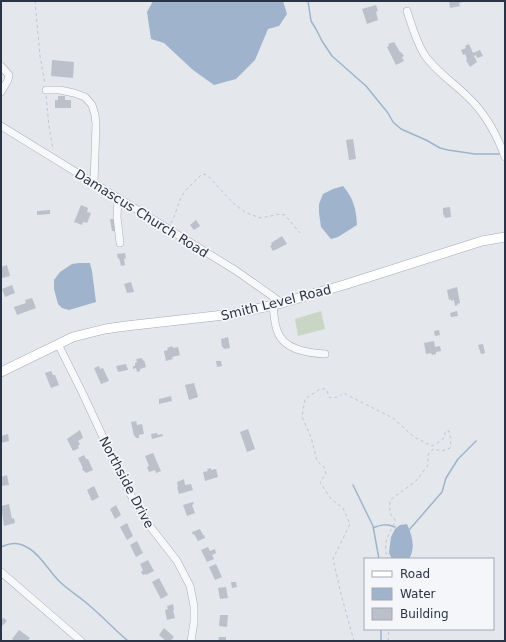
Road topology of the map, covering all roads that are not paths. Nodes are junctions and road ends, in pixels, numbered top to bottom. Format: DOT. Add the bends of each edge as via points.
graph roads {
  1 [pos="407,11"];
  2 [pos="1,66"];
  3 [pos="46,90"];
  4 [pos="1,92"];
  5 [pos="1,126"];
  6 [pos="505,158"];
  7 [pos="94,183"];
  8 [pos="118,198"];
  9 [pos="505,237"];
  10 [pos="120,243"];
  11 [pos="277,304"];
  12 [pos="58,344"];
  13 [pos="325,354"];
  14 [pos="1,372"];
  15 [pos="1,572"];
  16 [pos="81,641"];
  17 [pos="191,641"];
  1 -- 6 [label="street" via="425,55 482,113 496,135"];
  2 -- 4 [label="street" via="8,75 8,80"];
  3 -- 7 [label="street" via="74,93 85,97 92,105 96,124"];
  5 -- 7 [label="street, Damascus Church Road"];
  7 -- 8 [label="street, Damascus Church Road"];
  8 -- 10 [label="street"];
  8 -- 11 [label="street, Damascus Church Road" via="235,270"];
  9 -- 11 [label="main road, Smith Level Road" via="482,241"];
  11 -- 12 [label="main road, Smith Level Road" via="233,314 105,329"];
  11 -- 13 [label="street" via="277,331 280,338 296,349"];
  12 -- 14 [label="main road, Smith Level Road"];
  12 -- 17 [label="street, Northside Drive" via="133,499 177,561 190,586 194,606"];
  15 -- 16 [label="street"];
}
